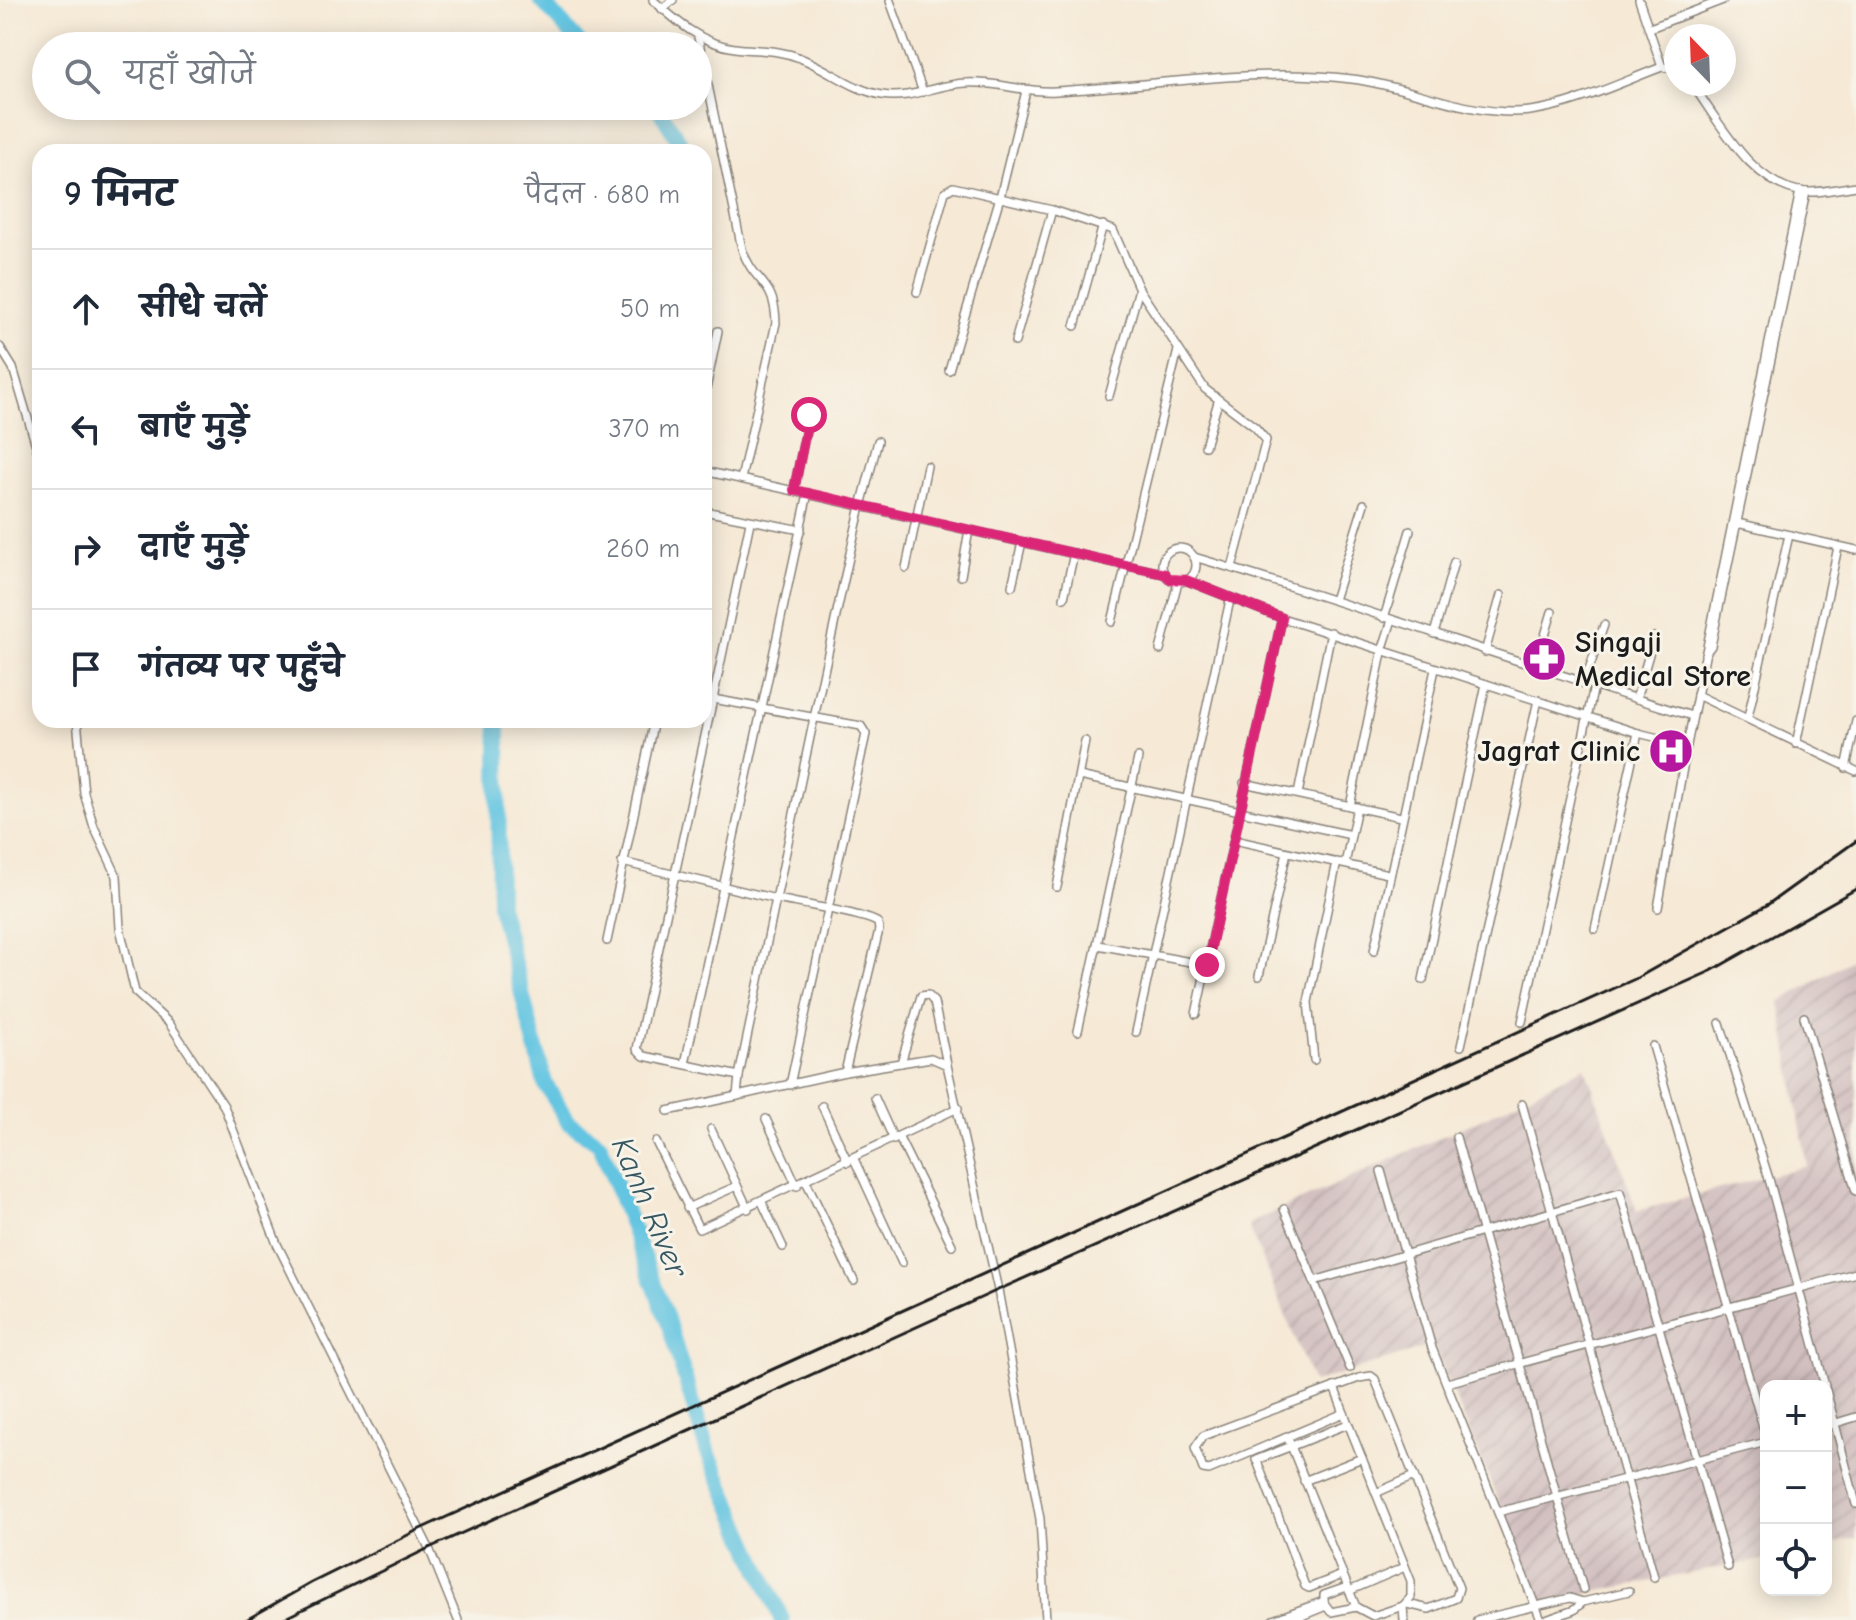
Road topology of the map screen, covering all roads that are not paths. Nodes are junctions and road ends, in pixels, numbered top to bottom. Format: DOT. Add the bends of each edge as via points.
graph roads {
  1 [pos="653,0"];
  2 [pos="673,0"];
  3 [pos="1639,0"];
  4 [pos="1723,0"];
  5 [pos="890,1"];
  6 [pos="1701,4"];
  7 [pos="662,9"];
  8 [pos="1650,28"];
  9 [pos="692,32"];
  10 [pos="712,42"];
  11 [pos="1662,67"];
  12 [pos="1026,91"];
  13 [pos="923,92"];
  14 [pos="1701,96"];
  15 [pos="712,104"];
  16 [pos="1856,186"];
  17 [pos="1803,192"];
  18 [pos="1000,197"];
  19 [pos="1052,210"];
  20 [pos="1103,225"];
  21 [pos="1139,289"];
  22 [pos="917,292"];
  23 [pos="1075,326"];
  24 [pos="718,331"];
  25 [pos="1015,342"];
  26 [pos="0,347"];
  27 [pos="1178,350"];
  28 [pos="712,360"];
  29 [pos="949,370"];
  30 [pos="1109,396"];
  31 [pos="1218,402"];
  32 [pos="809,415"];
  33 [pos="32,432"];
  34 [pos="878,441"];
  35 [pos="1205,446"];
  36 [pos="927,466"];
  37 [pos="712,473"];
  38 [pos="741,479"];
  39 [pos="794,490"];
  40 [pos="808,493"];
  41 [pos="1364,504"];
  42 [pos="861,506"];
  43 [pos="712,513"];
  44 [pos="918,518"];
  45 [pos="750,522"];
  46 [pos="1734,523"];
  47 [pos="801,530"];
  48 [pos="969,530"];
  49 [pos="1410,531"];
  50 [pos="1789,535"];
  51 [pos="1022,542"];
  52 [pos="1838,547"];
  53 [pos="1856,550"];
  54 [pos="1074,553"];
  55 [pos="1194,557"];
  56 [pos="1454,562"];
  57 [pos="1127,564"];
  58 [pos="906,568"];
  59 [pos="1232,568"];
  60 [pos="1165,574"];
  61 [pos="961,576"];
  62 [pos="1182,581"];
  63 [pos="1012,586"];
  64 [pos="1501,595"];
  65 [pos="1064,598"];
  66 [pos="1230,600"];
  67 [pos="1334,600"];
  68 [pos="1552,612"];
  69 [pos="1282,618"];
  70 [pos="1388,619"];
  71 [pos="1112,622"];
  72 [pos="1604,625"];
  73 [pos="1331,632"];
  74 [pos="1434,634"];
  75 [pos="1654,637"];
  76 [pos="1383,648"];
  77 [pos="1160,650"];
  78 [pos="1485,652"];
  79 [pos="1435,669"];
  80 [pos="1535,669"];
  81 [pos="712,681"];
  82 [pos="1486,684"];
  83 [pos="1584,684"];
  84 [pos="1594,686"];
  85 [pos="1697,695"];
  86 [pos="712,699"];
  87 [pos="1636,699"];
  88 [pos="1538,700"];
  89 [pos="764,710"];
  90 [pos="1692,716"];
  91 [pos="1587,717"];
  92 [pos="1748,717"];
  93 [pos="814,720"];
  94 [pos="1856,721"];
  95 [pos="78,728"];
  96 [pos="652,728"];
  97 [pos="702,728"];
  98 [pos="1638,733"];
  99 [pos="1085,741"];
  100 [pos="1796,744"];
  101 [pos="1687,745"];
  102 [pos="1138,758"];
  103 [pos="1846,768"];
  104 [pos="1856,771"];
  105 [pos="1079,776"];
  106 [pos="1244,783"];
  107 [pos="1131,788"];
  108 [pos="1298,794"];
  109 [pos="1186,799"];
  110 [pos="1353,806"];
  111 [pos="1239,810"];
  112 [pos="1401,817"];
  113 [pos="1351,835"];
  114 [pos="1234,840"];
  115 [pos="1287,852"];
  116 [pos="622,862"];
  117 [pos="1341,863"];
  118 [pos="1388,874"];
  119 [pos="675,875"];
  120 [pos="724,886"];
  121 [pos="1057,887"];
  122 [pos="776,899"];
  123 [pos="1658,908"];
  124 [pos="830,912"];
  125 [pos="1595,929"];
  126 [pos="607,941"];
  127 [pos="1098,945"];
  128 [pos="1374,951"];
  129 [pos="1154,954"];
  130 [pos="1207,965"];
  131 [pos="1259,976"];
  132 [pos="1423,980"];
  133 [pos="1196,1014"];
  134 [pos="1804,1017"];
  135 [pos="1522,1022"];
  136 [pos="1720,1023"];
  137 [pos="1078,1031"];
  138 [pos="1136,1032"];
  139 [pos="1461,1046"];
  140 [pos="1653,1046"];
  141 [pos="1314,1060"];
  142 [pos="901,1063"];
  143 [pos="685,1064"];
  144 [pos="947,1065"];
  145 [pos="845,1072"];
  146 [pos="739,1076"];
  147 [pos="790,1085"];
  148 [pos="737,1096"];
  149 [pos="875,1098"];
  150 [pos="1522,1104"];
  151 [pos="822,1106"];
  152 [pos="958,1108"];
  153 [pos="668,1111"];
  154 [pos="766,1119"];
  155 [pos="711,1129"];
  156 [pos="1456,1137"];
  157 [pos="896,1139"];
  158 [pos="656,1142"];
  159 [pos="851,1160"];
  160 [pos="1381,1171"];
  161 [pos="806,1181"];
  162 [pos="737,1186"];
  163 [pos="797,1186"];
  164 [pos="1856,1191"];
  165 [pos="762,1202"];
  166 [pos="687,1208"];
  167 [pos="748,1209"];
  168 [pos="1284,1209"];
  169 [pos="1552,1212"];
  170 [pos="1483,1232"];
  171 [pos="952,1245"];
  172 [pos="783,1247"];
  173 [pos="1405,1255"];
  174 [pos="902,1263"];
  175 [pos="1856,1273"];
  176 [pos="854,1281"];
  177 [pos="1314,1281"];
  178 [pos="1799,1289"];
  179 [pos="1731,1307"];
  180 [pos="1659,1325"];
  181 [pos="1589,1344"];
  182 [pos="1520,1363"];
  183 [pos="1350,1368"];
  184 [pos="1824,1380"];
  185 [pos="1447,1383"];
  186 [pos="1334,1387"];
  187 [pos="1344,1413"];
  188 [pos="1760,1417"];
  189 [pos="1856,1417"];
  190 [pos="1832,1423"];
  191 [pos="1348,1424"];
  192 [pos="1832,1430"];
  193 [pos="1287,1436"];
  194 [pos="1760,1442"];
  195 [pos="1291,1447"];
  196 [pos="1253,1451"];
  197 [pos="1362,1458"];
  198 [pos="1697,1458"];
  199 [pos="1257,1461"];
  200 [pos="1414,1476"];
  201 [pos="1626,1477"];
  202 [pos="1304,1481"];
  203 [pos="1376,1493"];
  204 [pos="1557,1496"];
  205 [pos="1856,1504"];
  206 [pos="1498,1512"];
  207 [pos="1405,1567"];
  208 [pos="1728,1567"];
  209 [pos="1342,1575"];
  210 [pos="1654,1577"];
  211 [pos="1348,1589"];
  212 [pos="1583,1589"];
  213 [pos="1629,1591"];
  214 [pos="1583,1602"];
  215 [pos="1325,1604"];
  216 [pos="1405,1605"];
  217 [pos="1535,1606"];
  218 [pos="1356,1607"];
  219 [pos="1291,1618"];
  220 [pos="1378,1618"];
  221 [pos="458,1620"];
  222 [pos="1046,1620"];
  223 [pos="1273,1620"];
  224 [pos="1404,1620"];
  225 [pos="1477,1620"];
  226 [pos="1543,1620"];
  1 -- 7 [label="street"];
  2 -- 7 [label="street"];
  3 -- 8 [label="street"];
  4 -- 6 [label="street"];
  5 -- 13 [label="street"];
  6 -- 8 [label="street"];
  7 -- 9 [label="street"];
  8 -- 11 [label="street"];
  10 -- 13 [label="street" via="801,58 870,93"];
  11 -- 12 [label="street" via="1562,104 1506,112 1370,82 1303,74"];
  12 -- 13 [label="street" via="966,83"];
  12 -- 18 [label="street"];
  14 -- 17 [label="street" via="1758,171"];
  15 -- 38 [label="street" via="747,265 774,295 775,304 776,323"];
  16 -- 17 [label="street"];
  17 -- 46 [label="street"];
  18 -- 19 [label="street"];
  18 -- 22 [label="street" via="948,188"];
  18 -- 29 [label="street"];
  19 -- 20 [label="street"];
  19 -- 25 [label="street"];
  20 -- 21 [label="street" via="1117,238"];
  20 -- 23 [label="street"];
  21 -- 27 [label="street"];
  21 -- 30 [label="street"];
  24 -- 28 [label="street"];
  26 -- 33 [label="street" via="13,368"];
  27 -- 31 [label="street"];
  27 -- 57 [label="street"];
  31 -- 35 [label="street"];
  31 -- 59 [label="street" via="1266,440"];
  32 -- 39 [label="street"];
  34 -- 42 [label="street"];
  36 -- 44 [label="street"];
  37 -- 38 [label="street"];
  38 -- 39 [label="street"];
  39 -- 40 [label="street"];
  40 -- 42 [label="street"];
  40 -- 47 [label="street"];
  41 -- 67 [label="street"];
  42 -- 44 [label="street"];
  42 -- 93 [label="street"];
  43 -- 45 [label="street"];
  44 -- 48 [label="street"];
  44 -- 58 [label="street"];
  45 -- 47 [label="street"];
  45 -- 81 [label="street"];
  46 -- 50 [label="street"];
  46 -- 85 [label="street"];
  47 -- 89 [label="street"];
  48 -- 51 [label="street"];
  48 -- 61 [label="street"];
  49 -- 70 [label="street"];
  50 -- 52 [label="street"];
  50 -- 92 [label="street"];
  51 -- 54 [label="street"];
  51 -- 63 [label="street"];
  52 -- 53 [label="street"];
  52 -- 100 [label="street"];
  54 -- 57 [label="street"];
  54 -- 65 [label="street"];
  55 -- 59 [label="street"];
  55 -- 60 [label="street" via="1179,548 1168,552 1162,562"];
  55 -- 62 [label="street" via="1195,570"];
  56 -- 74 [label="street"];
  57 -- 60 [label="street"];
  57 -- 71 [label="street"];
  59 -- 67 [label="street"];
  60 -- 62 [label="street"];
  62 -- 66 [label="street"];
  62 -- 77 [label="street"];
  64 -- 78 [label="street"];
  66 -- 69 [label="street"];
  66 -- 109 [label="street"];
  67 -- 70 [label="street"];
  68 -- 80 [label="street"];
  69 -- 73 [label="street"];
  69 -- 106 [label="street"];
  70 -- 74 [label="street"];
  70 -- 76 [label="street"];
  72 -- 83 [label="street"];
  73 -- 76 [label="street"];
  73 -- 108 [label="street"];
  74 -- 78 [label="street"];
  75 -- 87 [label="street"];
  76 -- 79 [label="street"];
  76 -- 110 [label="street"];
  78 -- 80 [label="street"];
  79 -- 82 [label="street"];
  79 -- 112 [label="street"];
  80 -- 83 [label="street"];
  82 -- 88 [label="street"];
  82 -- 132 [label="street"];
  83 -- 84 [label="street"];
  84 -- 87 [label="street"];
  84 -- 91 [label="street"];
  85 -- 90 [label="street"];
  85 -- 92 [label="street"];
  86 -- 89 [label="street"];
  87 -- 90 [label="street"];
  88 -- 91 [label="street"];
  88 -- 139 [label="street"];
  89 -- 93 [label="street"];
  89 -- 120 [label="street"];
  90 -- 101 [label="street"];
  91 -- 98 [label="street"];
  91 -- 135 [label="street"];
  92 -- 100 [label="street"];
  93 -- 122 [label="street"];
  93 -- 124 [label="street" via="861,726 867,738"];
  94 -- 103 [label="street"];
  95 -- 221 [label="street" via="84,793 117,876 120,928 135,992 169,1023 224,1106 277,1244 429,1548"];
  96 -- 116 [label="street"];
  97 -- 119 [label="street"];
  98 -- 101 [label="street"];
  98 -- 125 [label="street"];
  99 -- 105 [label="street"];
  100 -- 103 [label="street"];
  101 -- 123 [label="street"];
  102 -- 107 [label="street"];
  103 -- 104 [label="street"];
  105 -- 107 [label="street"];
  105 -- 121 [label="street"];
  106 -- 108 [label="street"];
  106 -- 111 [label="street"];
  107 -- 109 [label="street"];
  107 -- 127 [label="street"];
  108 -- 110 [label="street"];
  109 -- 111 [label="street"];
  109 -- 129 [label="street"];
  110 -- 112 [label="street"];
  110 -- 113 [label="street"];
  111 -- 113 [label="street"];
  111 -- 114 [label="street"];
  112 -- 118 [label="street"];
  113 -- 117 [label="street"];
  114 -- 115 [label="street"];
  114 -- 130 [label="street"];
  115 -- 117 [label="street"];
  115 -- 131 [label="street"];
  116 -- 119 [label="street"];
  116 -- 126 [label="street"];
  117 -- 118 [label="street"];
  117 -- 141 [label="street" via="1308,1002"];
  118 -- 128 [label="street"];
  119 -- 120 [label="street"];
  119 -- 143 [label="street" via="637,1049 644,1056"];
  120 -- 122 [label="street"];
  120 -- 143 [label="street"];
  122 -- 124 [label="street"];
  122 -- 146 [label="street"];
  124 -- 145 [label="street" via="871,918 879,930"];
  124 -- 147 [label="street"];
  127 -- 129 [label="street"];
  127 -- 137 [label="street"];
  129 -- 130 [label="street"];
  129 -- 138 [label="street"];
  130 -- 133 [label="street"];
  134 -- 164 [label="street"];
  136 -- 178 [label="street"];
  140 -- 179 [label="street"];
  142 -- 144 [label="street" via="931,1058"];
  142 -- 144 [label="street" via="921,996 928,995"];
  142 -- 145 [label="street"];
  143 -- 146 [label="street"];
  144 -- 152 [label="street"];
  145 -- 147 [label="street"];
  146 -- 148 [label="street"];
  147 -- 148 [label="street"];
  148 -- 153 [label="street"];
  149 -- 157 [label="street"];
  150 -- 169 [label="street"];
  151 -- 159 [label="street"];
  152 -- 157 [label="street"];
  152 -- 222 [label="street" via="1040,1519"];
  154 -- 163 [label="street"];
  155 -- 162 [label="street"];
  156 -- 170 [label="street"];
  157 -- 159 [label="street"];
  157 -- 171 [label="street"];
  158 -- 166 [label="street"];
  159 -- 161 [label="street"];
  159 -- 174 [label="street"];
  160 -- 173 [label="street"];
  161 -- 163 [label="street"];
  161 -- 176 [label="street"];
  162 -- 166 [label="street"];
  162 -- 167 [label="street"];
  163 -- 165 [label="street"];
  165 -- 167 [label="street"];
  165 -- 172 [label="street"];
  166 -- 167 [label="street" via="699,1229"];
  168 -- 177 [label="street"];
  169 -- 170 [label="street"];
  169 -- 180 [label="street" via="1620,1192"];
  169 -- 181 [label="street"];
  170 -- 173 [label="street"];
  170 -- 182 [label="street"];
  173 -- 177 [label="street"];
  173 -- 185 [label="street"];
  175 -- 178 [label="street"];
  177 -- 183 [label="street"];
  178 -- 179 [label="street"];
  178 -- 184 [label="street"];
  179 -- 180 [label="street"];
  179 -- 188 [label="street"];
  180 -- 181 [label="street"];
  180 -- 198 [label="street"];
  181 -- 182 [label="street"];
  181 -- 201 [label="street"];
  182 -- 185 [label="street"];
  182 -- 204 [label="street"];
  185 -- 206 [label="street"];
  186 -- 187 [label="street"];
  186 -- 196 [label="street" via="1203,1436 1195,1444 1203,1469"];
  186 -- 200 [label="street" via="1367,1375 1375,1379"];
  187 -- 191 [label="street"];
  187 -- 193 [label="street"];
  189 -- 190 [label="street"];
  191 -- 195 [label="street"];
  191 -- 197 [label="street"];
  192 -- 205 [label="street"];
  193 -- 195 [label="street"];
  193 -- 196 [label="street"];
  194 -- 198 [label="street"];
  195 -- 199 [label="street"];
  195 -- 202 [label="street"];
  196 -- 199 [label="street"];
  197 -- 202 [label="street"];
  197 -- 203 [label="street"];
  198 -- 201 [label="street"];
  198 -- 208 [label="street"];
  199 -- 209 [label="street" via="1305,1586"];
  200 -- 203 [label="street"];
  200 -- 216 [label="street" via="1459,1593 1429,1609"];
  201 -- 204 [label="street"];
  201 -- 210 [label="street"];
  202 -- 209 [label="street"];
  203 -- 207 [label="street"];
  204 -- 206 [label="street"];
  204 -- 212 [label="street"];
  206 -- 217 [label="street"];
  207 -- 211 [label="street"];
  207 -- 216 [label="street" via="1412,1591"];
  209 -- 211 [label="street"];
  211 -- 215 [label="street" via="1324,1595"];
  211 -- 218 [label="street"];
  213 -- 214 [label="street"];
  214 -- 217 [label="street" via="1570,1598"];
  214 -- 226 [label="street"];
  215 -- 218 [label="street" via="1334,1612"];
  215 -- 219 [label="street"];
  216 -- 220 [label="street"];
  216 -- 224 [label="street"];
  217 -- 225 [label="street"];
  217 -- 226 [label="street"];
  218 -- 220 [label="street"];
  219 -- 223 [label="street"];
}
